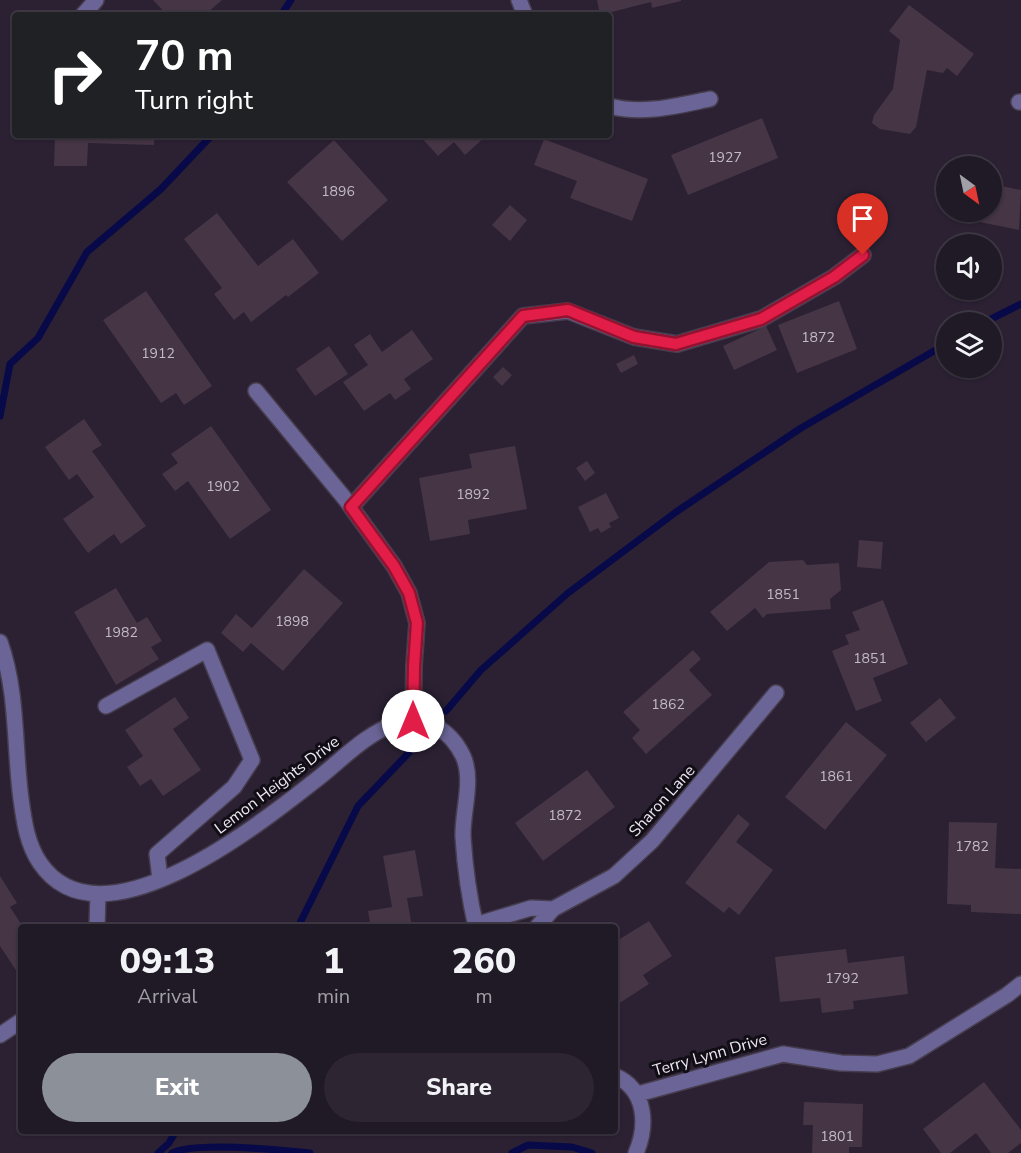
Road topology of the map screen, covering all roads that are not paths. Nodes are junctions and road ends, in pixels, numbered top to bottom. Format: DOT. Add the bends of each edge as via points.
graph roads {
  1 [pos="96,0"];
  2 [pos="85,12"];
  3 [pos="710,99"];
  4 [pos="612,106"];
  5 [pos="863,255"];
  6 [pos="256,391"];
  7 [pos="351,507"];
  8 [pos="0,642"];
  9 [pos="776,693"];
  10 [pos="106,706"];
  11 [pos="413,721"];
  12 [pos="160,879"];
  13 [pos="98,894"];
  14 [pos="553,909"];
  15 [pos="97,924"];
  16 [pos="476,924"];
  17 [pos="482,924"];
  18 [pos="540,924"];
  19 [pos="1021,984"];
  20 [pos="18,1023"];
  21 [pos="0,1035"];
  22 [pos="618,1077"];
  23 [pos="638,1094"];
  24 [pos="636,1153"];
  1 -- 2 [label="street"];
  3 -- 4 [label="street" via="659,109 625,110"];
  5 -- 7 [label="street" via="834,277 761,319 676,344 634,337 568,310 523,316"];
  6 -- 7 [label="street"];
  7 -- 11 [label="street" via="409,593 417,623"];
  8 -- 13 [label="street, Lemon Heights Drive" via="10,676 19,782 30,844 54,879 75,890"];
  9 -- 14 [label="street, Sharon Lane" via="652,841 614,876"];
  10 -- 12 [label="street" via="207,650 252,760 234,787 157,854"];
  11 -- 12 [label="street, Lemon Heights Drive" via="398,722 375,733 240,838"];
  11 -- 16 [label="street" via="430,722 447,733 464,758 464,846 467,889"];
  12 -- 13 [label="street, Lemon Heights Drive" via="125,891"];
  13 -- 15 [label="street"];
  14 -- 17 [label="street, Sharon Lane" via="531,908"];
  14 -- 18 [label="street, Sharon Lane"];
  19 -- 23 [label="street, Terry Lynn Drive" via="909,1056 868,1064 783,1054"];
  20 -- 21 [label="street"];
  22 -- 23 [label="street"];
  23 -- 24 [label="street" via="642,1140"];
}
